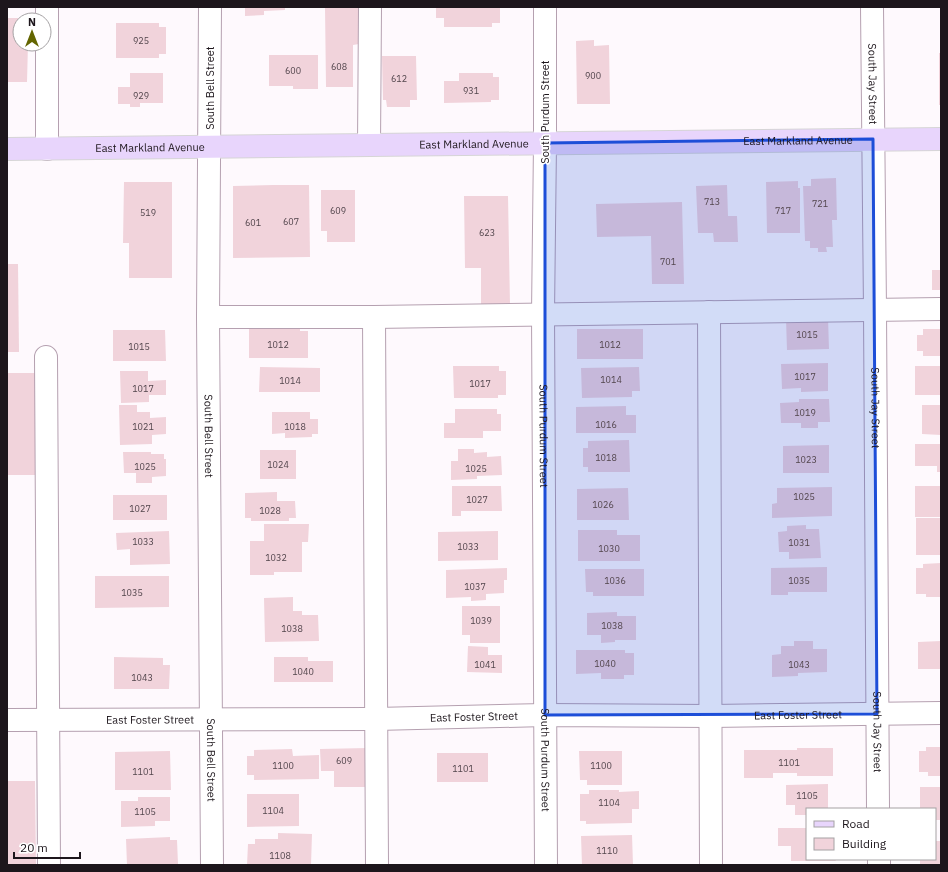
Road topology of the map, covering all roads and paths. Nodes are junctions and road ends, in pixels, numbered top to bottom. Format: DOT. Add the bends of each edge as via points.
graph roads {
  1 [pos="47,7"];
  2 [pos="210,7"];
  3 [pos="370,7"];
  4 [pos="545,7"];
  5 [pos="872,7"];
  6 [pos="873,139"];
  7 [pos="941,139"];
  8 [pos="545,143"];
  9 [pos="369,145"];
  10 [pos="210,147"];
  11 [pos="47,148"];
  12 [pos="7,149"];
  13 [pos="941,309"];
  14 [pos="876,310"];
  15 [pos="709,312"];
  16 [pos="543,314"];
  17 [pos="208,317"];
  18 [pos="374,317"];
  19 [pos="46,357"];
  20 [pos="941,713"];
  21 [pos="877,714"];
  22 [pos="545,715"];
  23 [pos="711,716"];
  24 [pos="211,719"];
  25 [pos="376,719"];
  26 [pos="7,720"];
  27 [pos="48,720"];
  28 [pos="878,808"];
  29 [pos="49,865"];
  30 [pos="212,865"];
  31 [pos="377,865"];
  32 [pos="546,865"];
  33 [pos="711,865"];
  1 -- 11 [label="street"];
  2 -- 10 [label="street, South Bell Street"];
  3 -- 9 [label="street"];
  4 -- 8 [label="street, South Purdum Street"];
  5 -- 6 [label="street, South Jay Street"];
  6 -- 7 [label="main road, East Markland Avenue"];
  6 -- 8 [label="main road, East Markland Avenue"];
  6 -- 14 [label="street, South Jay Street"];
  8 -- 9 [label="main road, East Markland Avenue"];
  8 -- 16 [label="street, South Purdum Street"];
  9 -- 10 [label="main road, East Markland Avenue"];
  10 -- 11 [label="main road, East Markland Avenue"];
  10 -- 17 [label="street, South Bell Street"];
  11 -- 12 [label="main road, East Markland Avenue"];
  13 -- 14 [label="street"];
  14 -- 15 [label="street"];
  14 -- 21 [label="street, South Jay Street"];
  15 -- 16 [label="street"];
  15 -- 23 [label="street"];
  16 -- 18 [label="street"];
  16 -- 22 [label="street, South Purdum Street"];
  17 -- 18 [label="street"];
  17 -- 24 [label="street, South Bell Street"];
  18 -- 25 [label="street"];
  19 -- 27 [label="street"];
  20 -- 21 [label="street, East Foster Street"];
  21 -- 23 [label="street, East Foster Street"];
  21 -- 28 [label="street, South Jay Street"];
  22 -- 23 [label="street, East Foster Street"];
  22 -- 25 [label="street, East Foster Street"];
  22 -- 32 [label="street, South Purdum Street"];
  23 -- 33 [label="street"];
  24 -- 25 [label="street, East Foster Street"];
  24 -- 27 [label="street, East Foster Street"];
  24 -- 30 [label="street, South Bell Street"];
  25 -- 31 [label="street"];
  26 -- 27 [label="street, East Foster Street"];
  27 -- 29 [label="street"];
}
